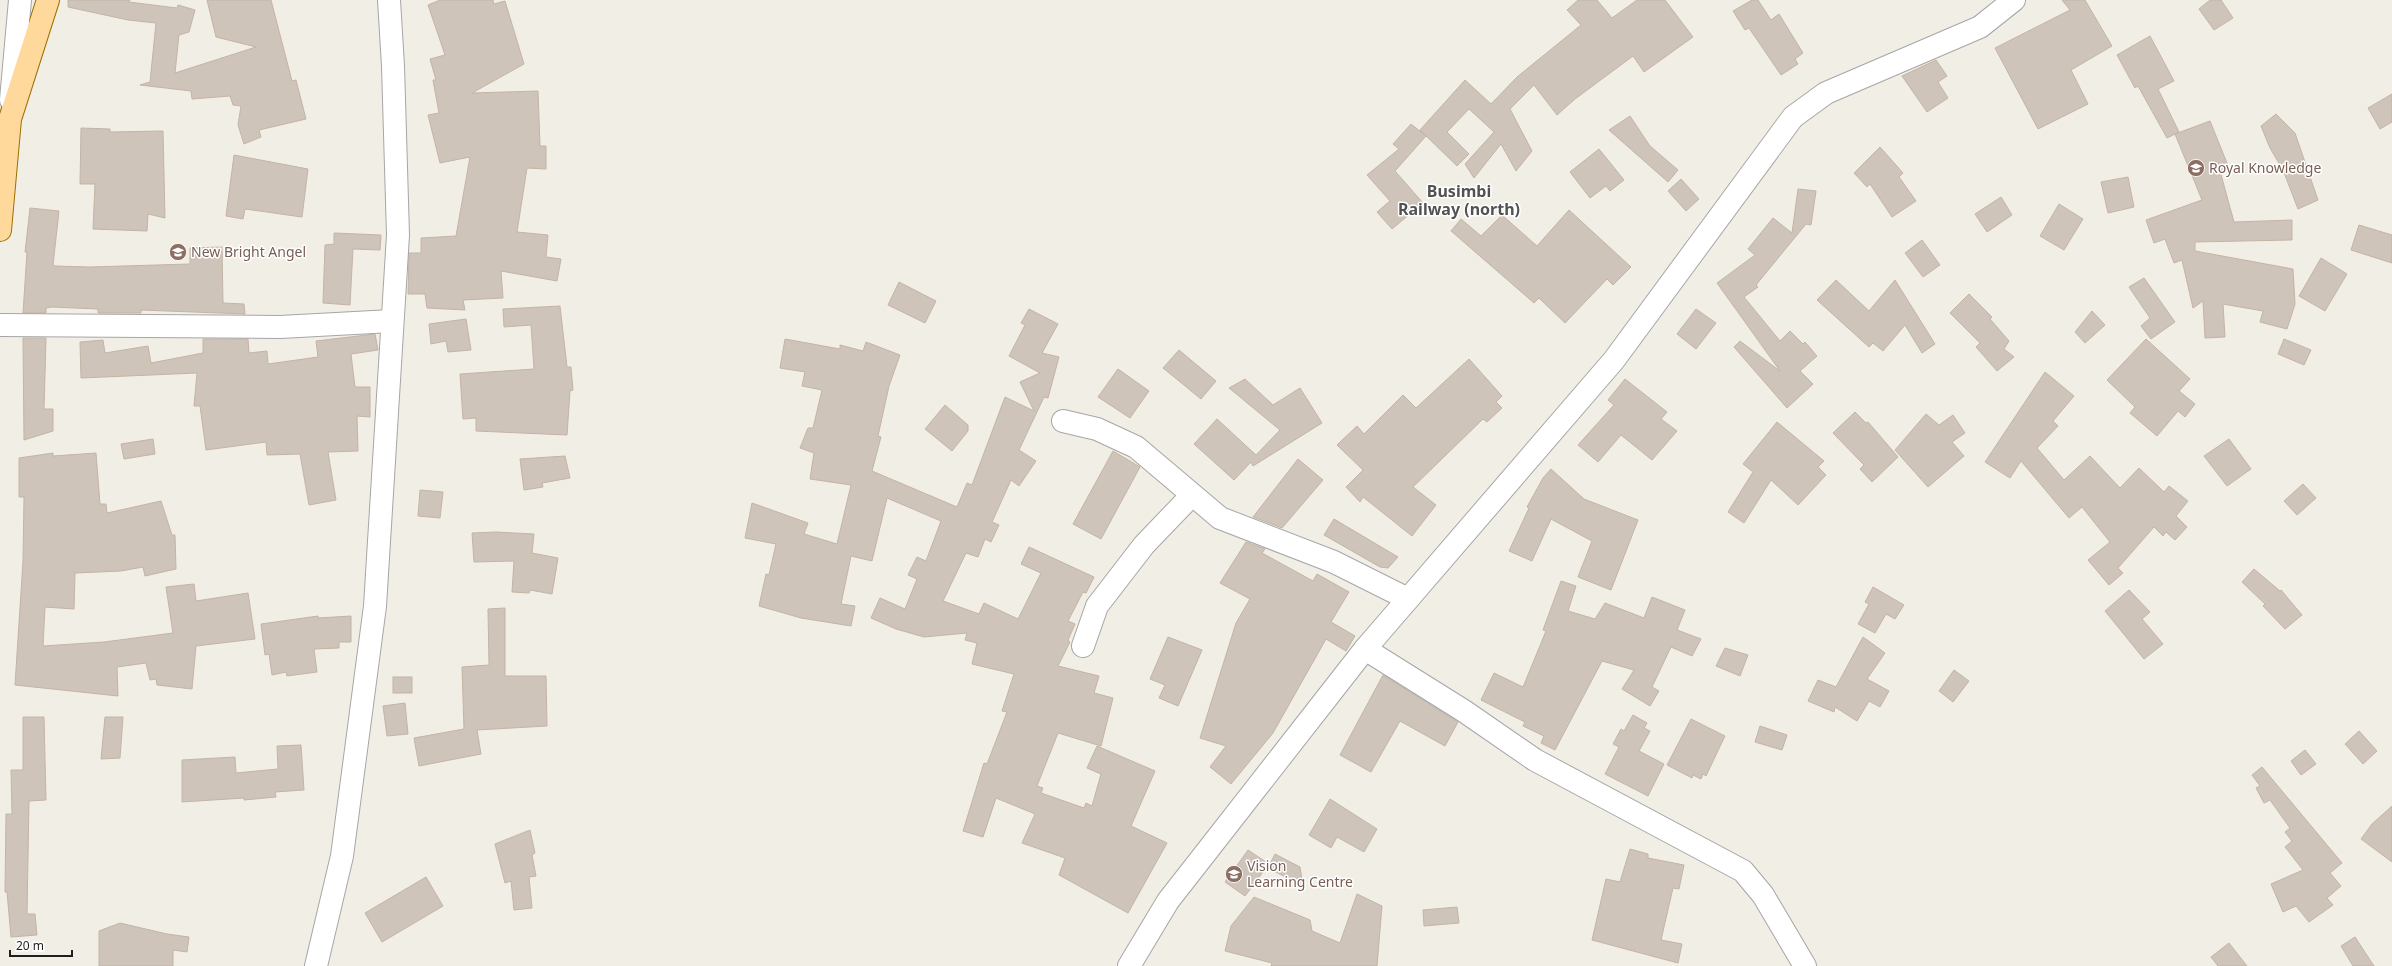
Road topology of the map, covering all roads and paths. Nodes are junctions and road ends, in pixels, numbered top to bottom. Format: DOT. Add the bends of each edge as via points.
graph roads {
  1 [pos="20,0"];
  2 [pos="48,0"];
  3 [pos="389,0"];
  4 [pos="2014,0"];
  5 [pos="10,119"];
  6 [pos="0,230"];
  7 [pos="392,321"];
  8 [pos="0,325"];
  9 [pos="1063,421"];
  10 [pos="1192,495"];
  11 [pos="1408,599"];
  12 [pos="1083,646"];
  13 [pos="1365,649"];
  14 [pos="316,966"];
  15 [pos="1129,966"];
  16 [pos="1805,966"];
  1 -- 5 [label="street"];
  2 -- 5 [label="main road"];
  3 -- 7 [label="street" via="398,236"];
  4 -- 11 [label="street" via="1980,26 1826,93 1793,117 1614,360"];
  5 -- 6 [label="main road"];
  7 -- 8 [label="street" via="280,327"];
  7 -- 14 [label="street" via="375,606 342,856"];
  9 -- 10 [label="street" via="1097,429 1136,448"];
  10 -- 11 [label="street" via="1220,518 1334,562"];
  10 -- 12 [label="street" via="1144,545 1097,606"];
  11 -- 13 [label="street"];
  13 -- 15 [label="street" via="1168,901"];
  13 -- 16 [label="street" via="1464,711 1534,760 1742,871 1763,895"];
}
